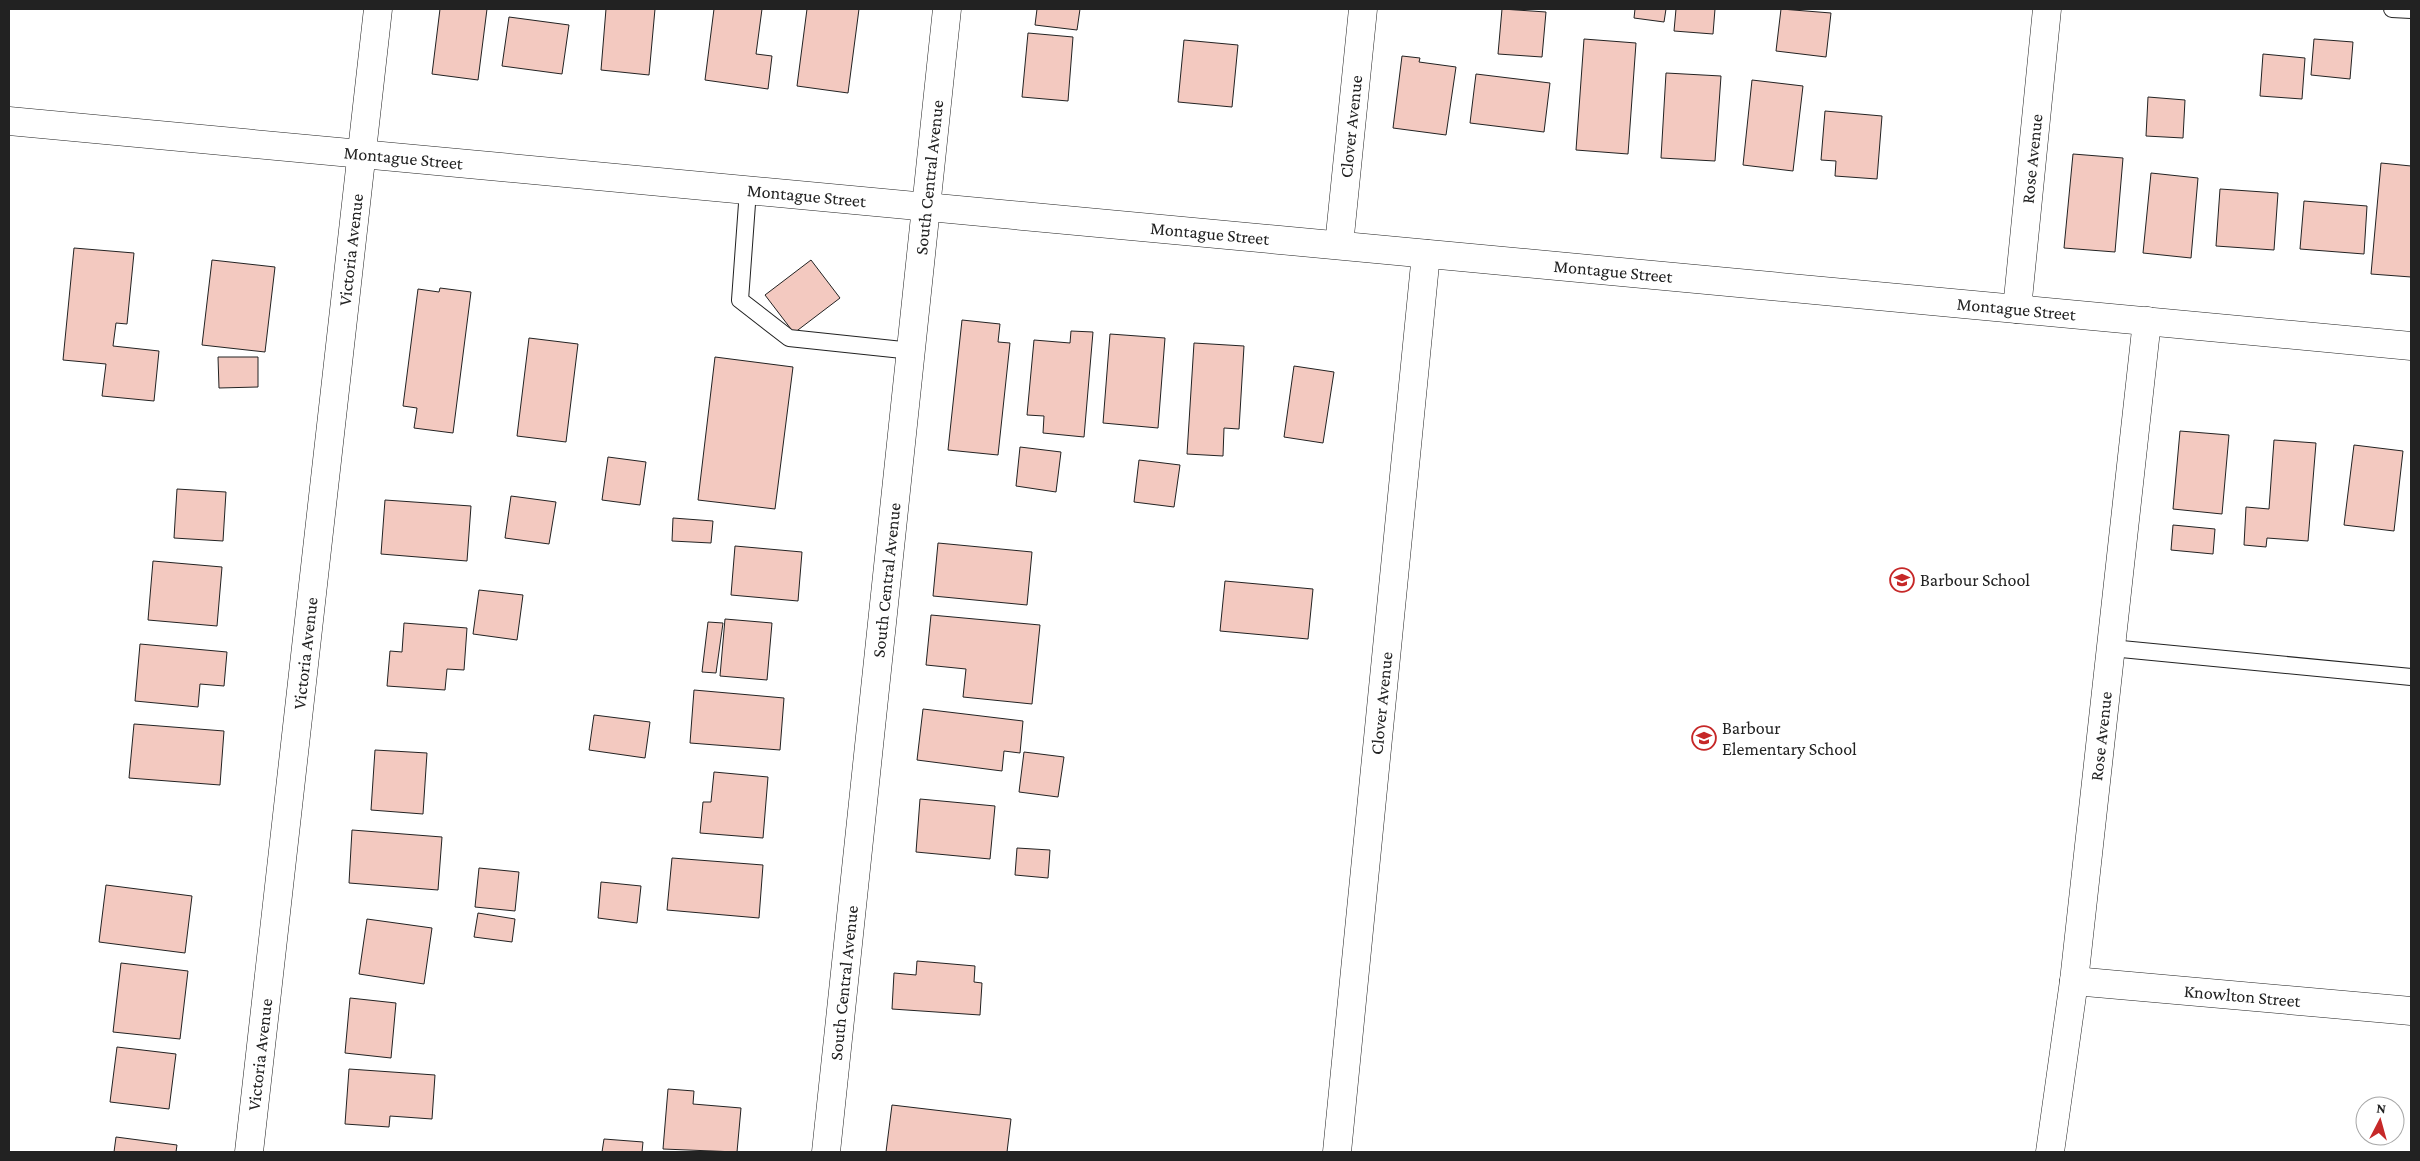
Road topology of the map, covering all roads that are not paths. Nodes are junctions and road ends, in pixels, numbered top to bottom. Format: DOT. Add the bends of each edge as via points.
graph roads {
  1 [pos="378,9"];
  2 [pos="948,9"];
  3 [pos="1363,9"];
  4 [pos="2047,9"];
  5 [pos="2392,9"];
  6 [pos="2411,10"];
  7 [pos="9,121"];
  8 [pos="362,154"];
  9 [pos="748,190"];
  10 [pos="927,207"];
  11 [pos="1340,245"];
  12 [pos="1426,254"];
  13 [pos="2017,309"];
  14 [pos="2147,321"];
  15 [pos="2411,346"];
  16 [pos="912,350"];
  17 [pos="2110,648"];
  18 [pos="2411,677"];
  19 [pos="2074,981"];
  20 [pos="2411,1011"];
  21 [pos="249,1152"];
  22 [pos="826,1152"];
  23 [pos="1337,1152"];
  24 [pos="2050,1152"];
  1 -- 8 [label="street, Victoria Avenue"];
  2 -- 10 [label="street, South Central Avenue"];
  3 -- 11 [label="street, Clover Avenue"];
  4 -- 13 [label="street, Rose Avenue"];
  5 -- 6 [label="lane"];
  7 -- 8 [label="street, Montague Street"];
  8 -- 9 [label="street, Montague Street"];
  8 -- 21 [label="street, Victoria Avenue"];
  9 -- 10 [label="street, Montague Street"];
  9 -- 16 [label="lane" via="740,300 789,338"];
  10 -- 11 [label="street, Montague Street"];
  10 -- 16 [label="street, South Central Avenue"];
  11 -- 12 [label="street, Montague Street"];
  12 -- 13 [label="street, Montague Street"];
  12 -- 23 [label="street, Clover Avenue"];
  13 -- 14 [label="street, Montague Street"];
  14 -- 15 [label="street, Montague Street"];
  14 -- 17 [label="street, Rose Avenue"];
  16 -- 22 [label="street, South Central Avenue"];
  17 -- 18 [label="lane"];
  17 -- 19 [label="street, Rose Avenue"];
  19 -- 20 [label="street, Knowlton Street"];
  19 -- 24 [label="street, Rose Avenue"];
}
